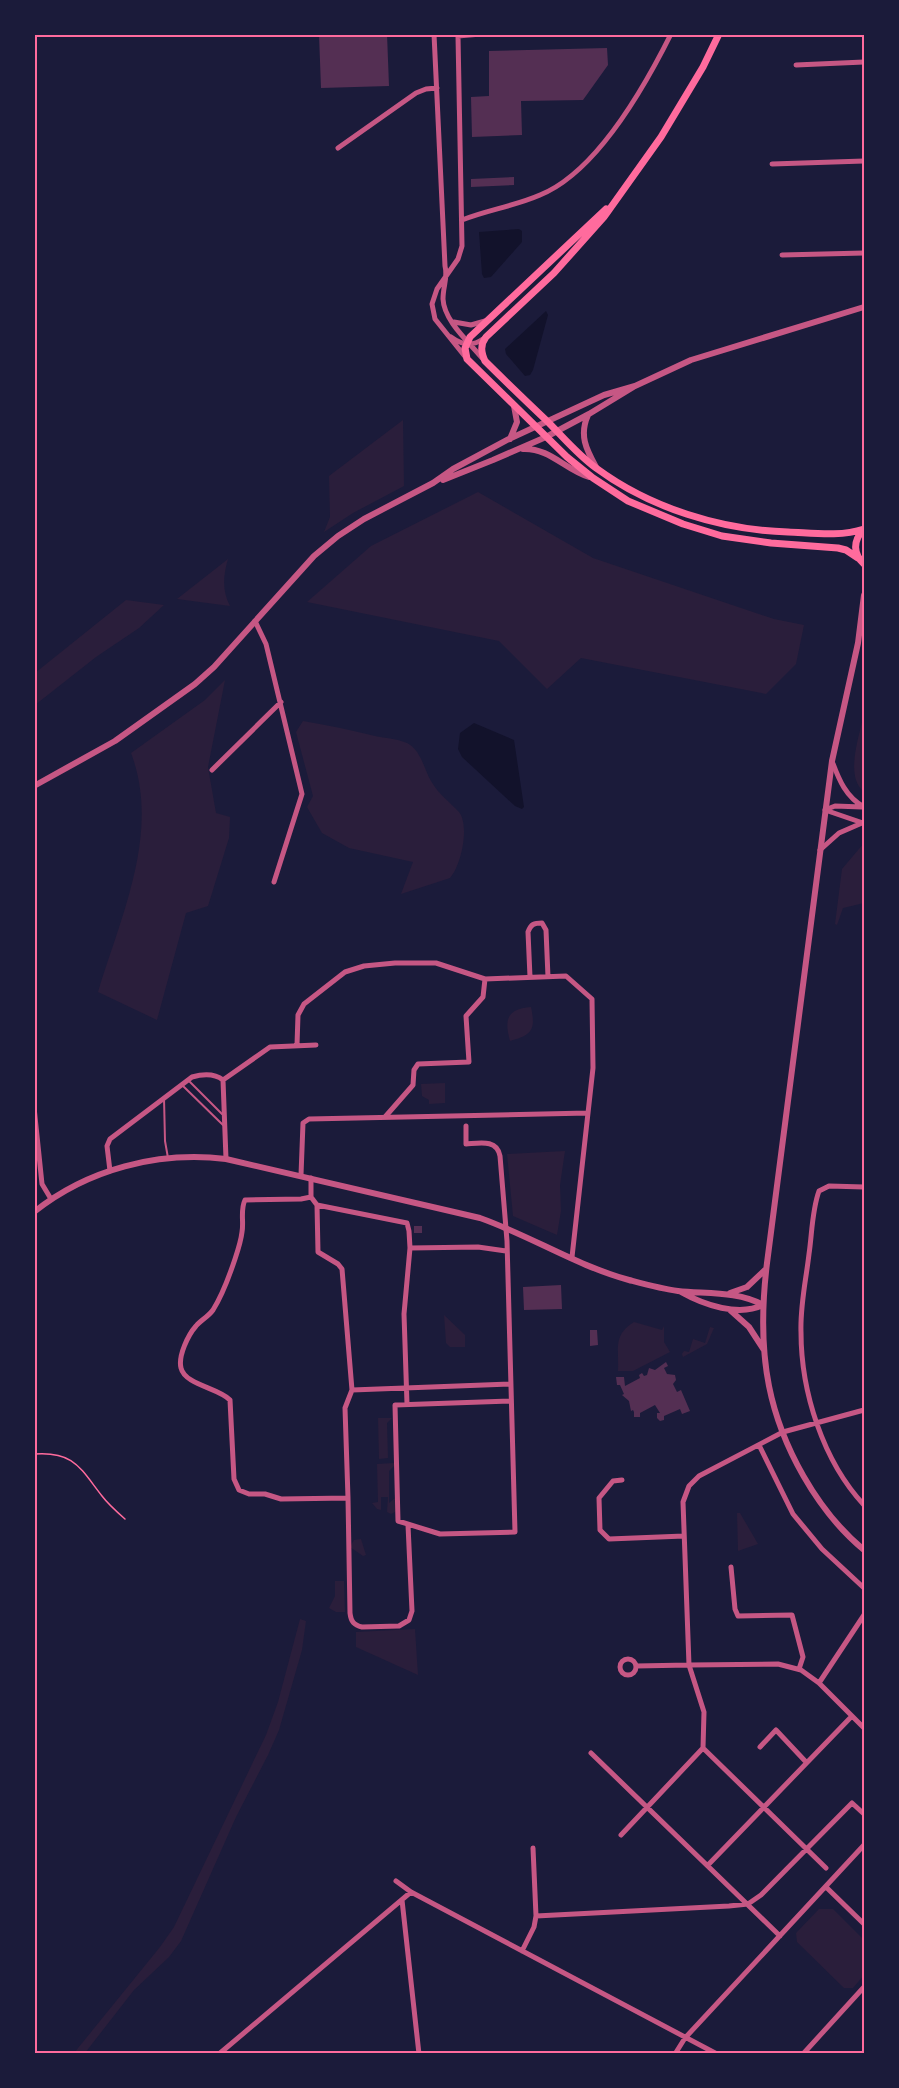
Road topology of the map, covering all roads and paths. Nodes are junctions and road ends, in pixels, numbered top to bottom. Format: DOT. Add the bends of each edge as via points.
graph roads {
  1 [pos="434,34"];
  2 [pos="482,34"];
  3 [pos="670,34"];
  4 [pos="720,34"];
  5 [pos="864,62"];
  6 [pos="796,65"];
  7 [pos="437,88"];
  8 [pos="338,148"];
  9 [pos="864,161"];
  10 [pos="772,164"];
  11 [pos="616,200"];
  12 [pos="462,220"];
  13 [pos="864,253"];
  14 [pos="782,255"];
  15 [pos="447,275"];
  16 [pos="864,307"];
  17 [pos="488,320"];
  18 [pos="452,322"];
  19 [pos="447,335"];
  20 [pos="486,336"];
  21 [pos="468,343"];
  22 [pos="467,359"];
  23 [pos="485,361"];
  24 [pos="635,386"];
  25 [pos="514,404"];
  26 [pos="589,414"];
  27 [pos="546,421"];
  28 [pos="536,426"];
  29 [pos="557,431"];
  30 [pos="546,437"];
  31 [pos="509,439"];
  32 [pos="519,449"];
  33 [pos="596,468"];
  34 [pos="593,478"];
  35 [pos="434,483"];
  36 [pos="864,529"];
  37 [pos="862,563"];
  38 [pos="864,595"];
  39 [pos="255,621"];
  40 [pos="864,625"];
  41 [pos="858,643"];
  42 [pos="281,702"];
  43 [pos="832,761"];
  44 [pos="212,770"];
  45 [pos="34,786"];
  46 [pos="864,807"];
  47 [pos="825,810"];
  48 [pos="863,823"];
  49 [pos="819,851"];
  50 [pos="274,882"];
  51 [pos="530,977"];
  52 [pos="548,977"];
  53 [pos="484,979"];
  54 [pos="297,1045"];
  55 [pos="316,1045"];
  56 [pos="189,1080"];
  57 [pos="222,1080"];
  58 [pos="182,1085"];
  59 [pos="164,1098"];
  60 [pos="34,1107"];
  61 [pos="588,1113"];
  62 [pos="225,1117"];
  63 [pos="385,1117"];
  64 [pos="466,1126"];
  65 [pos="226,1128"];
  66 [pos="168,1158"];
  67 [pos="226,1159"];
  68 [pos="110,1171"];
  69 [pos="301,1175"];
  70 [pos="311,1178"];
  71 [pos="864,1187"];
  72 [pos="311,1197"];
  73 [pos="51,1199"];
  74 [pos="316,1205"];
  75 [pos="34,1212"];
  76 [pos="506,1227"];
  77 [pos="410,1248"];
  78 [pos="506,1251"];
  79 [pos="572,1257"];
  80 [pos="766,1269"];
  81 [pos="679,1291"];
  82 [pos="724,1294"];
  83 [pos="763,1305"];
  84 [pos="727,1308"];
  85 [pos="765,1350"];
  86 [pos="510,1384"];
  87 [pos="406,1388"];
  88 [pos="352,1390"];
  89 [pos="510,1401"];
  90 [pos="407,1404"];
  91 [pos="864,1410"];
  92 [pos="817,1422"];
  93 [pos="783,1432"];
  94 [pos="759,1445"];
  95 [pos="34,1454"];
  96 [pos="622,1480"];
  97 [pos="348,1498"];
  98 [pos="864,1505"];
  99 [pos="124,1519"];
  100 [pos="408,1525"];
  101 [pos="684,1536"];
  102 [pos="864,1550"];
  103 [pos="731,1567"];
  104 [pos="864,1588"];
  105 [pos="864,1615"];
  106 [pos="690,1665"];
  107 [pos="636,1666"];
  108 [pos="799,1669"];
  109 [pos="819,1683"];
  110 [pos="852,1716"];
  111 [pos="864,1728"];
  112 [pos="760,1747"];
  113 [pos="703,1748"];
  114 [pos="591,1753"];
  115 [pos="806,1762"];
  116 [pos="764,1806"];
  117 [pos="647,1808"];
  118 [pos="864,1814"];
  119 [pos="621,1835"];
  120 [pos="864,1845"];
  121 [pos="533,1848"];
  122 [pos="807,1849"];
  123 [pos="708,1866"];
  124 [pos="826,1868"];
  125 [pos="396,1881"];
  126 [pos="826,1887"];
  127 [pos="411,1892"];
  128 [pos="402,1900"];
  129 [pos="748,1904"];
  130 [pos="536,1916"];
  131 [pos="864,1924"];
  132 [pos="780,1936"];
  133 [pos="522,1951"];
  134 [pos="864,1987"];
  135 [pos="685,2038"];
  136 [pos="219,2054"];
  137 [pos="419,2054"];
  138 [pos="675,2054"];
  139 [pos="717,2054"];
  140 [pos="803,2054"];
  1 -- 7 [label="street"];
  2 -- 12 [label="street" via="458,36"];
  3 -- 12 [label="street" via="637,95 603,143 577,171 542,195"];
  4 -- 11 [label="main road" via="666,129"];
  5 -- 6 [label="street"];
  7 -- 8 [label="street" via="416,93"];
  7 -- 15 [label="street"];
  9 -- 10 [label="street"];
  11 -- 17 [label="main road"];
  11 -- 20 [label="main road" via="581,245"];
  12 -- 15 [label="street" via="460,255"];
  13 -- 14 [label="street"];
  15 -- 18 [label="street" via="444,306"];
  15 -- 19 [label="street" via="432,304 435,319"];
  16 -- 24 [label="street" via="691,360"];
  17 -- 18 [label="street" via="471,325"];
  17 -- 21 [label="main road"];
  18 -- 21 [label="street"];
  19 -- 21 [label="street"];
  19 -- 22 [label="street"];
  20 -- 21 [label="street"];
  20 -- 23 [label="main road" via="481,348"];
  21 -- 22 [label="main road"];
  21 -- 23 [label="street"];
  22 -- 25 [label="main road"];
  23 -- 27 [label="main road"];
  24 -- 26 [label="street"];
  24 -- 27 [label="street"];
  25 -- 28 [label="main road"];
  25 -- 31 [label="street" via="517,422"];
  26 -- 29 [label="street"];
  26 -- 33 [label="street" via="583,438"];
  27 -- 28 [label="street"];
  27 -- 29 [label="main road"];
  28 -- 30 [label="main road"];
  28 -- 31 [label="street"];
  29 -- 30 [label="street"];
  29 -- 33 [label="main road"];
  30 -- 32 [label="street"];
  30 -- 34 [label="main road"];
  31 -- 35 [label="street"];
  32 -- 34 [label="street" via="544,452"];
  32 -- 35 [label="street"];
  33 -- 36 [label="main road" via="685,514 731,526 817,534"];
  34 -- 37 [label="main road" via="628,501 701,531 747,541 838,548"];
  35 -- 39 [label="street" via="338,536 314,556"];
  36 -- 37 [label="main road" via="856,541"];
  38 -- 41 [label="street"];
  39 -- 42 [label="street" via="266,644"];
  39 -- 45 [label="street" via="214,667 169,703 115,741"];
  40 -- 41 [label="street"];
  41 -- 43 [label="street"];
  42 -- 44 [label="street"];
  42 -- 50 [label="street" via="302,794"];
  43 -- 46 [label="street" via="846,792"];
  43 -- 47 [label="street"];
  46 -- 47 [label="street" via="835,806"];
  47 -- 48 [label="street"];
  47 -- 49 [label="street"];
  48 -- 49 [label="street" via="839,833"];
  49 -- 80 [label="street"];
  51 -- 52 [label="street"];
  51 -- 52 [label="street" via="528,932 534,923 542,923 546,930"];
  51 -- 53 [label="street"];
  52 -- 61 [label="street" via="566,976 592,999 593,1068"];
  53 -- 54 [label="street" via="436,963 364,966 345,972 304,1005 298,1015"];
  53 -- 63 [label="street" via="483,997 466,1016 469,1062 418,1064 412,1085"];
  54 -- 55 [label="street"];
  54 -- 57 [label="street" via="270,1047"];
  56 -- 57 [label="street" via="199,1075 216,1075"];
  56 -- 58 [label="street"];
  56 -- 62 [label="lane"];
  57 -- 62 [label="street"];
  58 -- 59 [label="street"];
  58 -- 65 [label="lane"];
  59 -- 66 [label="lane"];
  59 -- 68 [label="street" via="110,1138"];
  60 -- 73 [label="street" via="42,1184"];
  61 -- 63 [label="street"];
  61 -- 79 [label="street"];
  62 -- 65 [label="street"];
  63 -- 69 [label="street" via="309,1119 303,1123"];
  64 -- 76 [label="street" via="466,1144 493,1144 499,1149"];
  65 -- 67 [label="street"];
  66 -- 67 [label="street"];
  66 -- 68 [label="street"];
  67 -- 69 [label="street"];
  68 -- 73 [label="street"];
  69 -- 70 [label="street"];
  70 -- 72 [label="street"];
  70 -- 76 [label="street" via="463,1213"];
  71 -- 92 [label="street" via="829,1186 819,1191 818,1196 801,1329 807,1383"];
  72 -- 74 [label="street"];
  72 -- 97 [label="street" via="245,1200 243,1230 225,1287 208,1316 196,1326 183,1350 181,1367 188,1378 230,1400 234,1479 239,1490 281,1499"];
  73 -- 75 [label="street"];
  74 -- 77 [label="street" via="407,1223"];
  74 -- 88 [label="street" via="318,1252 340,1266"];
  76 -- 78 [label="street"];
  76 -- 79 [label="street"];
  77 -- 78 [label="street" via="478,1247"];
  77 -- 87 [label="street" via="404,1314"];
  78 -- 86 [label="street"];
  79 -- 81 [label="street" via="628,1280"];
  80 -- 82 [label="street" via="747,1287"];
  80 -- 83 [label="street"];
  81 -- 82 [label="street"];
  81 -- 84 [label="street"];
  82 -- 83 [label="street"];
  83 -- 84 [label="street" via="746,1311"];
  83 -- 85 [label="street"];
  84 -- 85 [label="street" via="749,1327"];
  85 -- 93 [label="street" via="769,1387"];
  86 -- 87 [label="street"];
  86 -- 89 [label="street"];
  87 -- 88 [label="street"];
  87 -- 90 [label="street"];
  88 -- 97 [label="street" via="345,1407"];
  89 -- 90 [label="street"];
  89 -- 100 [label="street" via="515,1532 440,1534"];
  90 -- 100 [label="street" via="395,1405 398,1521"];
  91 -- 92 [label="street"];
  92 -- 93 [label="street"];
  92 -- 98 [label="street" via="840,1473"];
  93 -- 94 [label="street"];
  93 -- 102 [label="street" via="821,1502"];
  94 -- 101 [label="street" via="699,1476 689,1486 683,1502"];
  94 -- 104 [label="street" via="793,1514 822,1549"];
  95 -- 99 [label="path" via="72,1460"];
  96 -- 101 [label="street" via="612,1481 599,1498 600,1530 609,1539"];
  97 -- 100 [label="street" via="350,1613 356,1625 399,1626 409,1620 412,1611"];
  101 -- 106 [label="street"];
  103 -- 108 [label="street" via="738,1616 792,1615 803,1656"];
  105 -- 109 [label="street"];
  106 -- 107 [label="street"];
  106 -- 108 [label="street" via="778,1664"];
  106 -- 113 [label="street" via="704,1712"];
  108 -- 109 [label="street"];
  109 -- 110 [label="street"];
  110 -- 111 [label="street"];
  110 -- 115 [label="street"];
  112 -- 115 [label="street" via="776,1730"];
  113 -- 116 [label="street"];
  113 -- 117 [label="street"];
  114 -- 117 [label="street"];
  115 -- 116 [label="street"];
  116 -- 122 [label="street"];
  116 -- 123 [label="street"];
  117 -- 119 [label="street"];
  117 -- 123 [label="street"];
  118 -- 122 [label="street" via="852,1803"];
  120 -- 126 [label="street"];
  121 -- 130 [label="street"];
  122 -- 124 [label="street"];
  122 -- 129 [label="street"];
  123 -- 129 [label="street"];
  125 -- 127 [label="street"];
  126 -- 131 [label="street"];
  126 -- 132 [label="street"];
  127 -- 128 [label="street"];
  127 -- 133 [label="street"];
  128 -- 136 [label="street"];
  128 -- 137 [label="street"];
  129 -- 130 [label="street"];
  129 -- 132 [label="street"];
  130 -- 133 [label="street"];
  132 -- 135 [label="street"];
  133 -- 135 [label="street"];
  134 -- 140 [label="street"];
  135 -- 138 [label="street"];
  135 -- 139 [label="street"];
}
